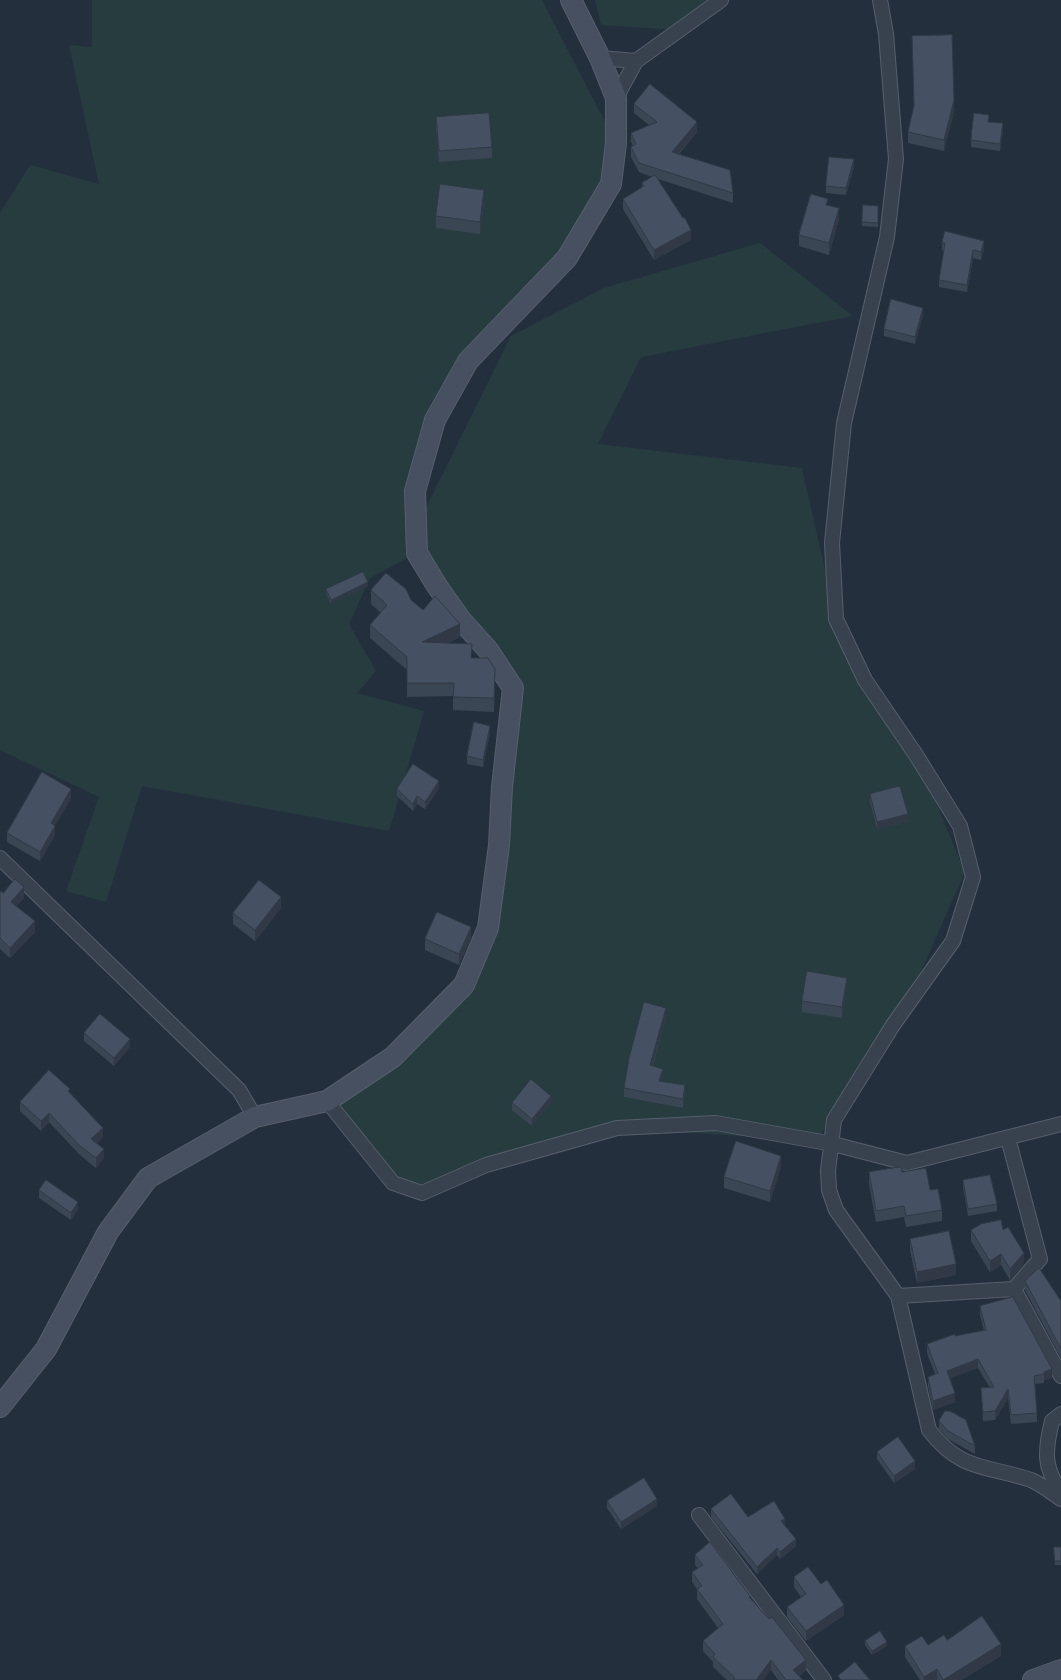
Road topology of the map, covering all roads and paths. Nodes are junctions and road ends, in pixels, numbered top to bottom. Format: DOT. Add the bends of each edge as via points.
graph roads {
  1 [pos="571,0"];
  2 [pos="721,0"];
  3 [pos="880,0"];
  4 [pos="600,58"];
  5 [pos="636,61"];
  6 [pos="616,98"];
  7 [pos="0,858"];
  8 [pos="327,1101"];
  9 [pos="255,1117"];
  10 [pos="1061,1124"];
  11 [pos="1008,1138"];
  12 [pos="833,1144"];
  13 [pos="1014,1290"];
  14 [pos="898,1296"];
  15 [pos="1061,1376"];
  16 [pos="0,1407"];
  17 [pos="1061,1414"];
  18 [pos="1061,1492"];
  19 [pos="1061,1499"];
  20 [pos="699,1515"];
  21 [pos="1061,1670"];
  22 [pos="824,1680"];
  23 [pos="1033,1680"];
  1 -- 4 [label="street"];
  2 -- 5 [label="street"];
  3 -- 12 [label="street" via="886,34 896,159 886,236 844,423 832,543 836,620 865,680 960,826 973,876 953,941 893,1025 834,1120"];
  4 -- 5 [label="street"];
  4 -- 6 [label="street"];
  5 -- 6 [label="street"];
  6 -- 8 [label="street" via="616,143 611,184 567,258 468,361 435,420 415,491 417,552 461,620 488,650 513,688 488,928 464,985 394,1057"];
  7 -- 9 [label="street" via="239,1090"];
  8 -- 9 [label="street"];
  8 -- 12 [label="street" via="393,1183 422,1193 486,1166 618,1128 716,1123"];
  9 -- 16 [label="street" via="148,1178 108,1232 46,1348"];
  10 -- 11 [label="street"];
  11 -- 12 [label="street" via="907,1163"];
  11 -- 13 [label="street" via="1040,1259"];
  12 -- 14 [label="street" via="828,1172 829,1190 836,1210"];
  13 -- 14 [label="street"];
  13 -- 15 [label="street"];
  14 -- 19 [label="street" via="929,1430 942,1446 975,1466 1032,1481"];
  17 -- 18 [label="street" via="1052,1421 1045,1450 1050,1477"];
  20 -- 22 [label="street"];
  21 -- 23 [label="street"];
}
